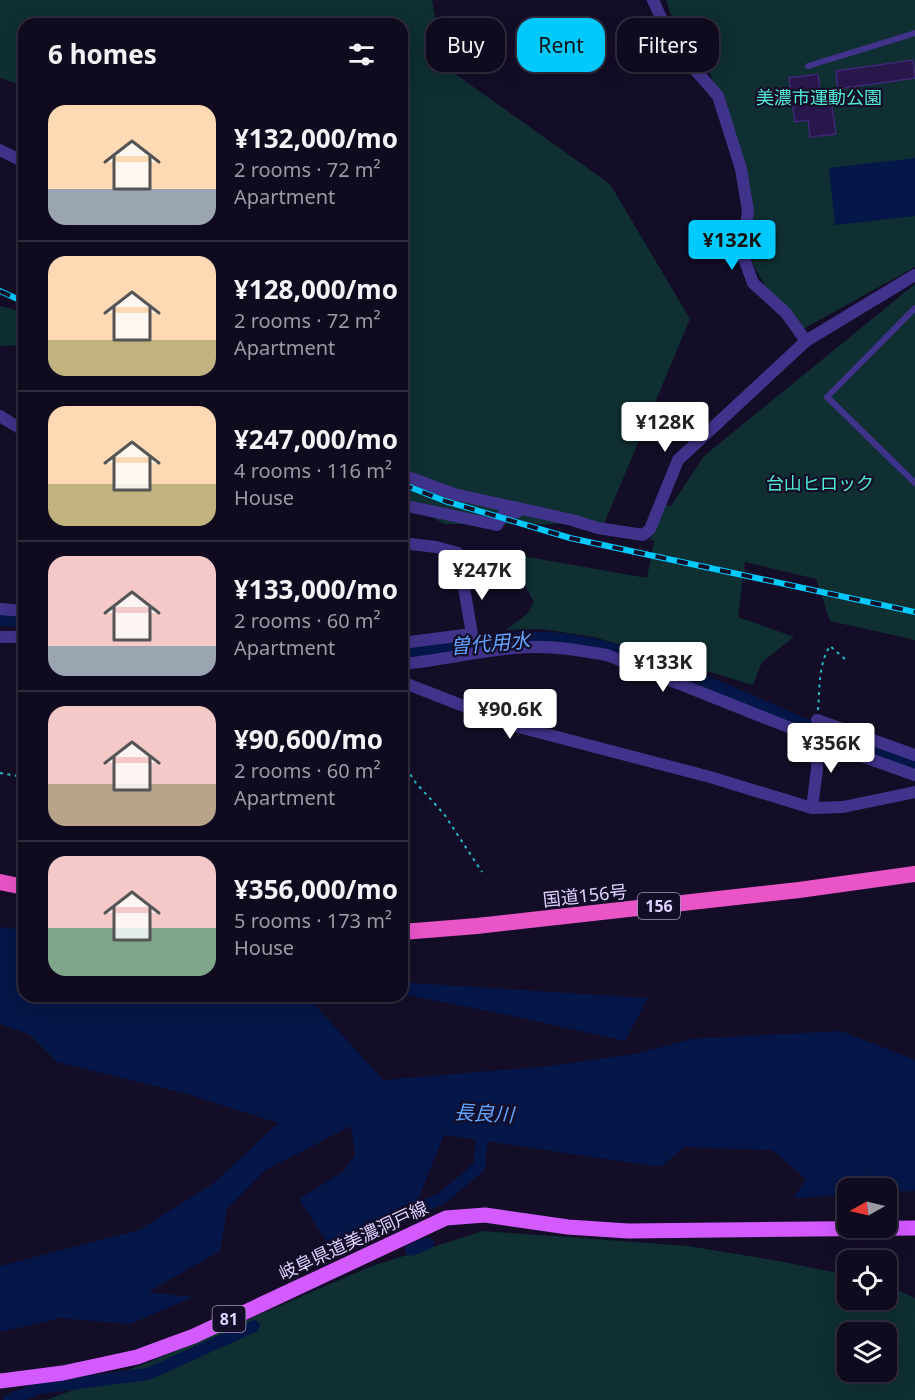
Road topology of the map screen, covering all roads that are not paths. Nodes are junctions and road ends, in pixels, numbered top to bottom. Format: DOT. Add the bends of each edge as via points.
graph roads {
  1 [pos="653,0"];
  2 [pos="915,33"];
  3 [pos="808,66"];
  4 [pos="0,150"];
  5 [pos="18,159"];
  6 [pos="915,275"];
  7 [pos="915,308"];
  8 [pos="806,341"];
  9 [pos="0,416"];
  10 [pos="18,427"];
  11 [pos="408,477"];
  12 [pos="915,483"];
  13 [pos="408,506"];
  14 [pos="530,511"];
  15 [pos="408,544"];
  16 [pos="0,609"];
  17 [pos="18,610"];
  18 [pos="0,637"];
  19 [pos="18,637"];
  20 [pos="408,643"];
  21 [pos="408,663"];
  22 [pos="408,684"];
  23 [pos="817,720"];
  24 [pos="817,738"];
  25 [pos="915,755"];
  26 [pos="915,775"];
  27 [pos="915,792"];
  28 [pos="812,808"];
  29 [pos="915,874"];
  30 [pos="0,882"];
  31 [pos="18,886"];
  32 [pos="408,932"];
  33 [pos="915,1228"];
  34 [pos="0,1381"];
  1 -- 8 [label="street" via="666,29 691,66 718,96 741,169 748,211 742,253 753,283 786,313"];
  2 -- 3 [label="lane"];
  4 -- 5 [label="street"];
  6 -- 8 [label="street"];
  7 -- 12 [label="lane" via="827,397"];
  8 -- 14 [label="street" via="678,460 650,529 643,535"];
  9 -- 10 [label="street"];
  11 -- 14 [label="street" via="454,494"];
  13 -- 14 [label="street" via="497,525 504,513"];
  15 -- 20 [label="street" via="458,553 472,634"];
  16 -- 17 [label="street"];
  18 -- 19 [label="street"];
  21 -- 24 [label="street" via="534,647 607,655"];
  22 -- 28 [label="street" via="515,726"];
  23 -- 25 [label="street"];
  24 -- 26 [label="street"];
  24 -- 28 [label="street"];
  27 -- 28 [label="street" via="843,807"];
  29 -- 32 [label="highway, 国道156号 / 156" via="751,896"];
  30 -- 31 [label="highway"];
  33 -- 34 [label="main road, 岐阜県道美濃洞戸線 / 81" via="628,1231 485,1215 446,1218 194,1336 137,1357"];
}
